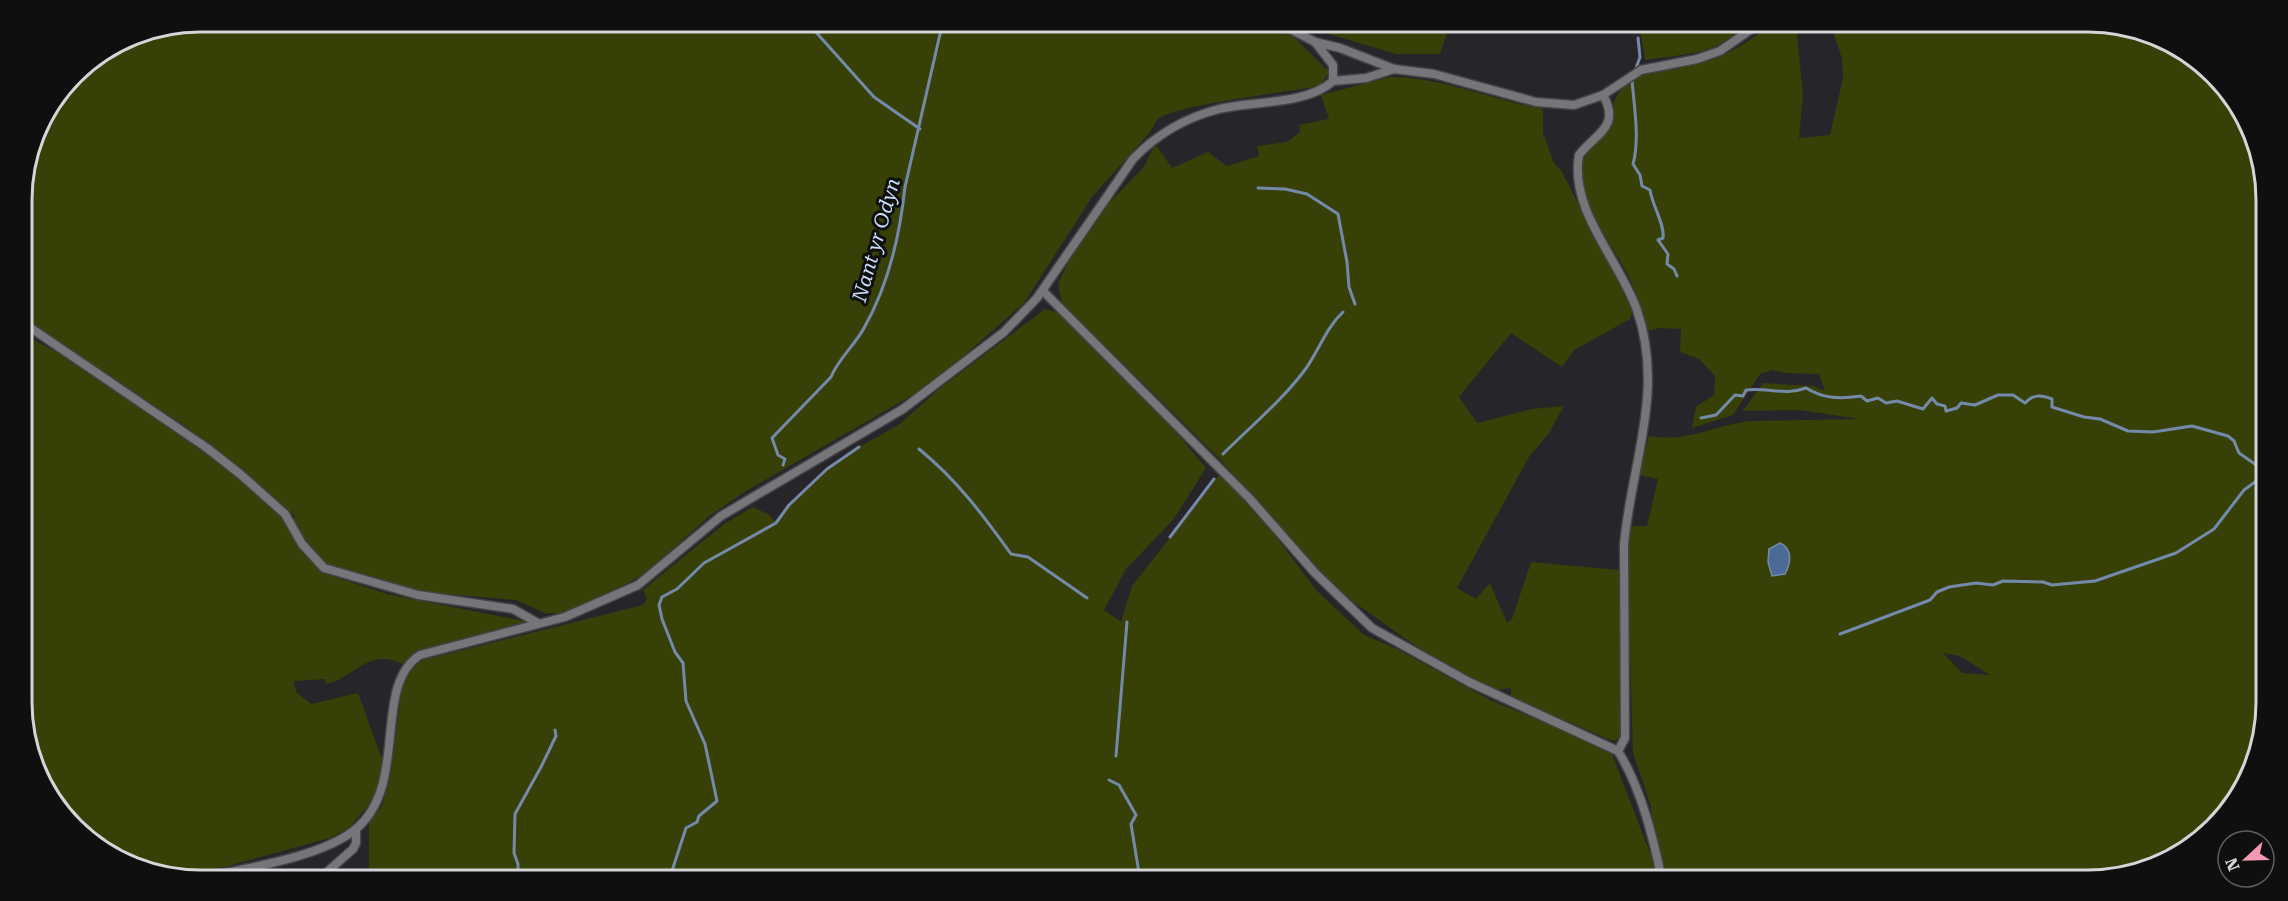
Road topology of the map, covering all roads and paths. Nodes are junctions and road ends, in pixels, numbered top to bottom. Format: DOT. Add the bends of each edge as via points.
graph roads {
  1 [pos="1296,32"];
  2 [pos="1747,32"];
  3 [pos="1315,42"];
  4 [pos="1394,69"];
  5 [pos="1334,81"];
  6 [pos="1603,95"];
  7 [pos="1043,291"];
  8 [pos="32,329"];
  9 [pos="538,623"];
  10 [pos="1618,751"];
  11 [pos="356,829"];
  12 [pos="1659,869"];
  13 [pos="233,870"];
  14 [pos="329,870"];
  1 -- 3 [label="street"];
  2 -- 6 [label="street" via="1720,51 1641,70"];
  3 -- 4 [label="street"];
  3 -- 5 [label="street" via="1333,65"];
  4 -- 5 [label="street" via="1366,78"];
  4 -- 6 [label="street" via="1434,74 1536,102 1574,105"];
  5 -- 7 [label="street" via="1322,90 1297,97 1198,115 1157,136 1133,159"];
  6 -- 10 [label="street" via="1610,119 1580,155 1577,183 1589,218 1629,289 1646,343 1648,370 1645,432 1625,537 1625,738"];
  7 -- 9 [label="street" via="1004,332 919,398 720,516 638,585 589,609"];
  7 -- 10 [label="street" via="1372,628 1468,682"];
  8 -- 9 [label="street" via="207,448 267,496 324,568 418,595 513,609"];
  9 -- 11 [label="street" via="420,655 405,668 396,694 383,788 376,805"];
  10 -- 12 [label="street" via="1638,795"];
  11 -- 13 [label="street" via="319,849"];
  11 -- 14 [label="street" via="353,849"];
}
